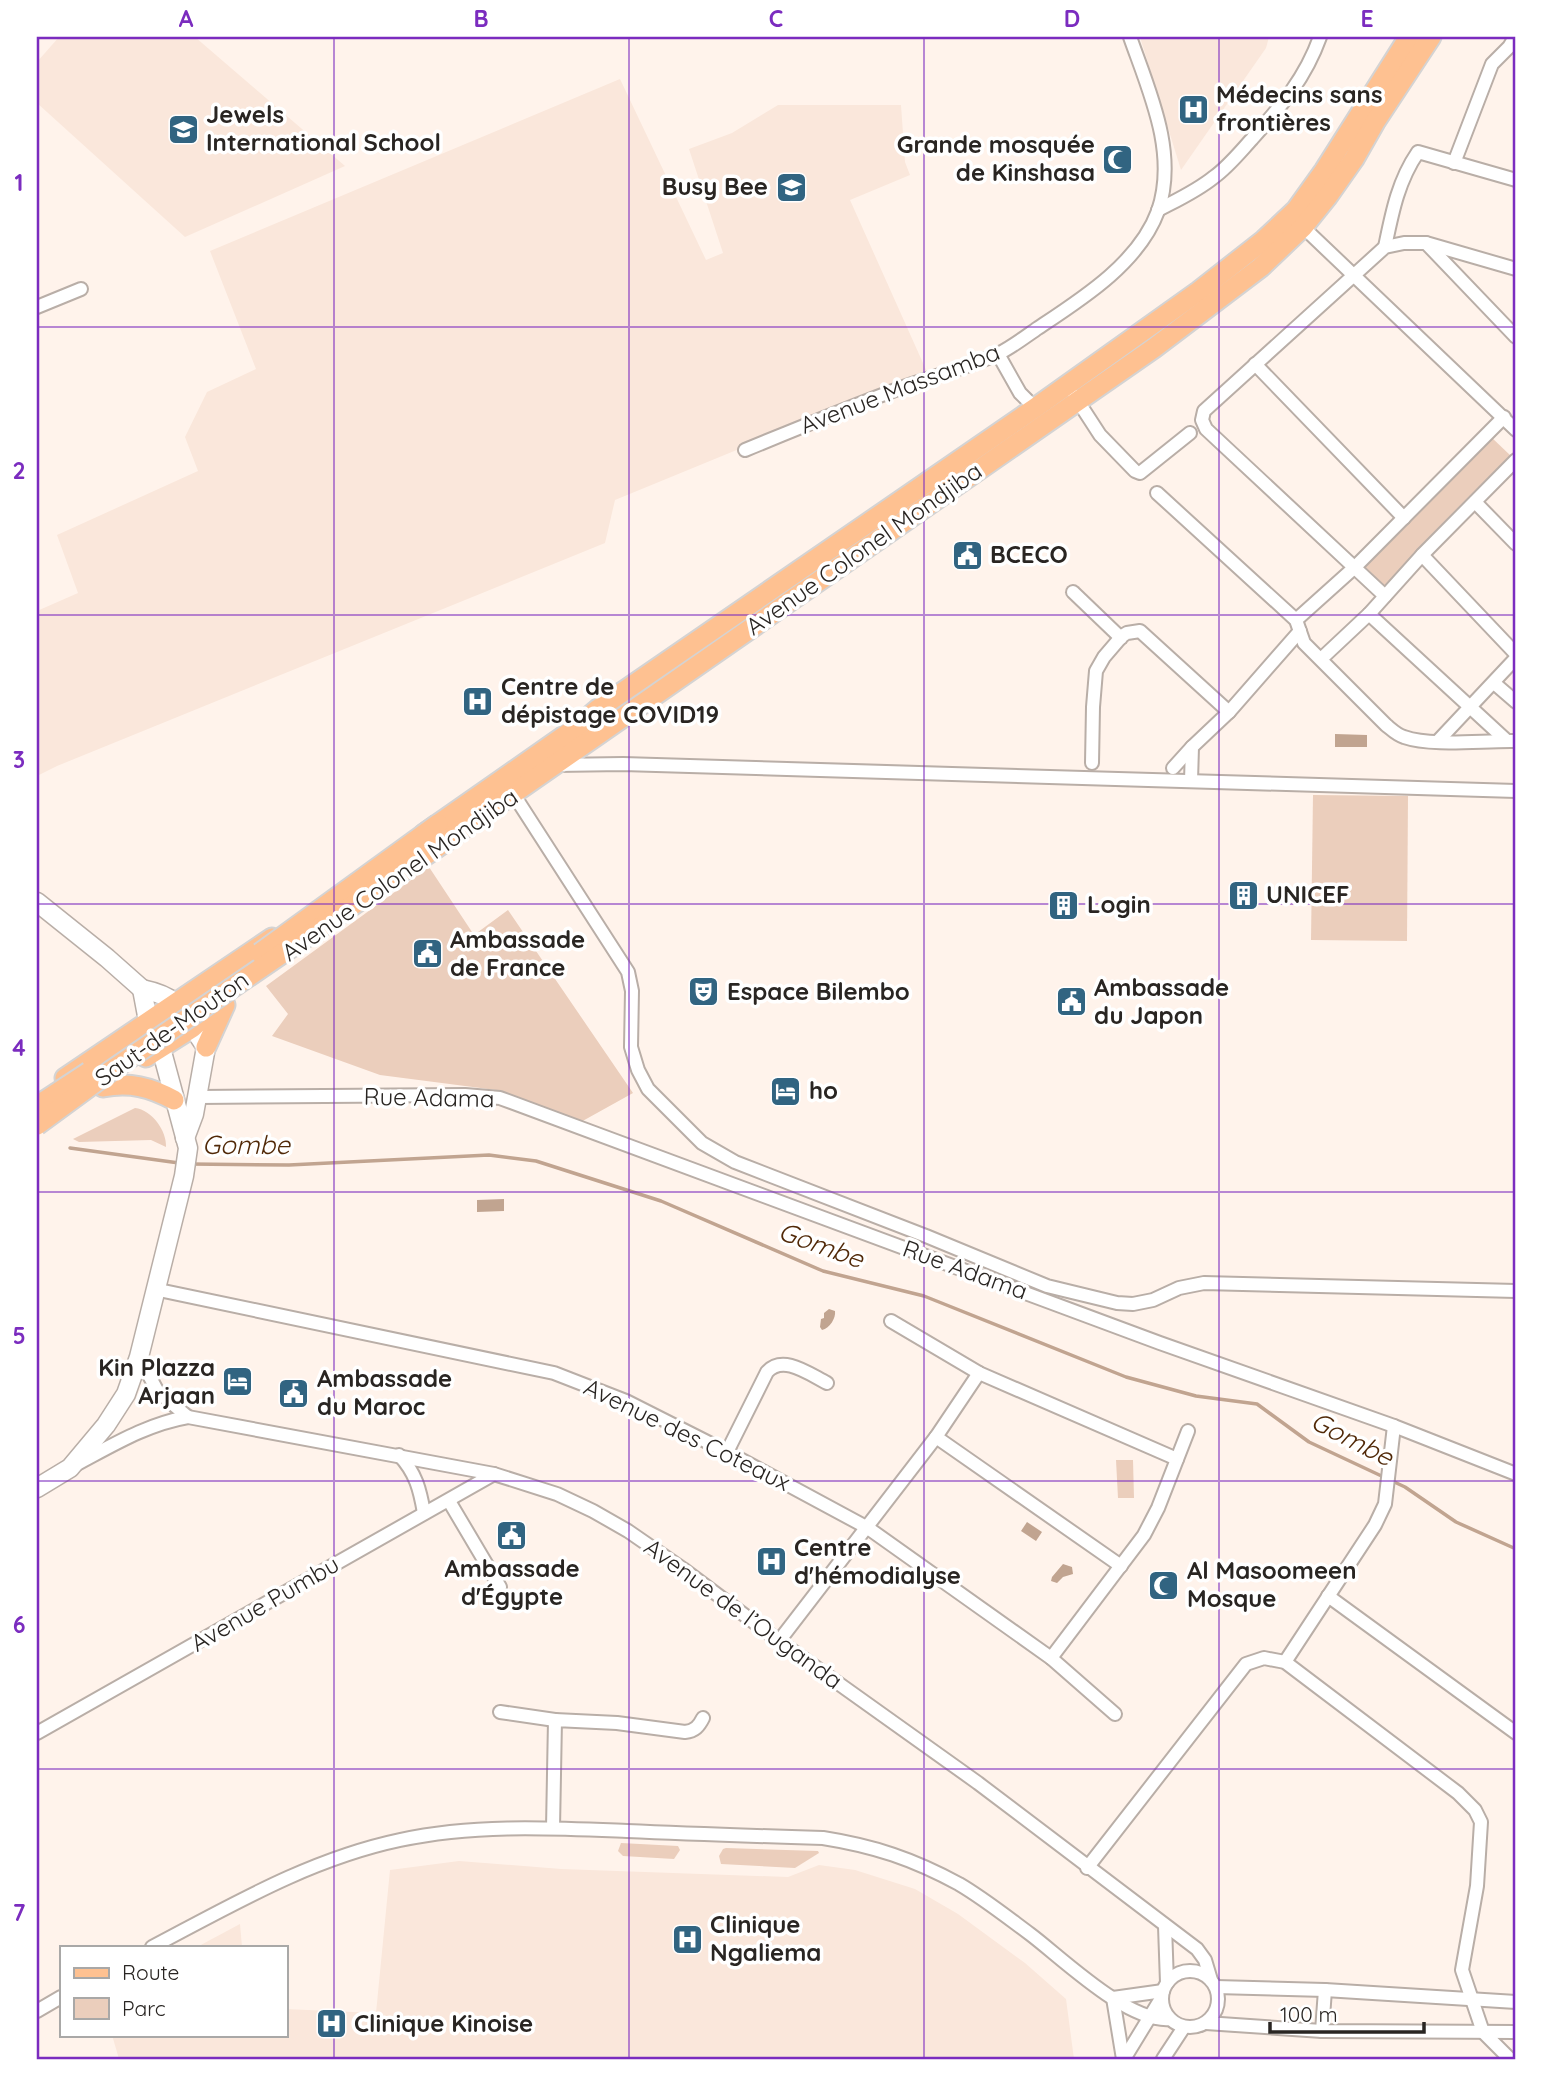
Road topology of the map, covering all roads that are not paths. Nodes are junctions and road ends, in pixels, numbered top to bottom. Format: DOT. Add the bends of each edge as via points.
graph roads {
  1 [pos="1130,37"];
  2 [pos="1320,37"];
  3 [pos="1409,37"];
  4 [pos="1431,37"];
  5 [pos="1515,37"];
  6 [pos="1454,163"];
  7 [pos="1516,180"];
  8 [pos="1158,210"];
  9 [pos="1303,227"];
  10 [pos="1426,243"];
  11 [pos="1385,247"];
  12 [pos="1516,269"];
  13 [pos="1354,276"];
  14 [pos="82,289"];
  15 [pos="37,307"];
  16 [pos="1516,337"];
  17 [pos="998,354"];
  18 [pos="1255,364"];
  19 [pos="1072,393"];
  20 [pos="1035,408"];
  21 [pos="1504,417"];
  22 [pos="1516,430"];
  23 [pos="1189,433"];
  24 [pos="745,450"];
  25 [pos="1516,460"];
  26 [pos="943,482"];
  27 [pos="1157,493"];
  28 [pos="1475,502"];
  29 [pos="1404,517"];
  30 [pos="1516,544"];
  31 [pos="1422,555"];
  32 [pos="1355,567"];
  33 [pos="1073,592"];
  34 [pos="1385,596"];
  35 [pos="1369,614"];
  36 [pos="1298,626"];
  37 [pos="1121,638"];
  38 [pos="1516,656"];
  39 [pos="1321,659"];
  40 [pos="1494,684"];
  41 [pos="1516,702"];
  42 [pos="1470,707"];
  43 [pos="1229,712"];
  44 [pos="1438,741"];
  45 [pos="1512,741"];
  46 [pos="1192,747"];
  47 [pos="551,757"];
  48 [pos="1093,763"];
  49 [pos="1173,768"];
  50 [pos="1191,781"];
  51 [pos="1516,791"];
  52 [pos="514,794"];
  53 [pos="443,832"];
  54 [pos="37,902"];
  55 [pos="200,987"];
  56 [pos="142,989"];
  57 [pos="231,995"];
  58 [pos="177,1002"];
  59 [pos="215,1008"];
  60 [pos="148,1021"];
  61 [pos="192,1028"];
  62 [pos="121,1039"];
  63 [pos="206,1047"];
  64 [pos="161,1048"];
  65 [pos="138,1063"];
  66 [pos="103,1087"];
  67 [pos="198,1097"];
  68 [pos="37,1098"];
  69 [pos="174,1100"];
  70 [pos="37,1106"];
  71 [pos="37,1128"];
  72 [pos="187,1143"];
  73 [pos="154,1289"];
  74 [pos="1516,1291"];
  75 [pos="891,1321"];
  76 [pos="139,1357"];
  77 [pos="979,1373"];
  78 [pos="827,1383"];
  79 [pos="188,1417"];
  80 [pos="1394,1426"];
  81 [pos="1188,1431"];
  82 [pos="936,1437"];
  83 [pos="727,1452"];
  84 [pos="399,1455"];
  85 [pos="1177,1459"];
  86 [pos="70,1468"];
  87 [pos="1516,1474"];
  88 [pos="494,1475"];
  89 [pos="37,1488"];
  90 [pos="449,1501"];
  91 [pos="424,1513"];
  92 [pos="868,1528"];
  93 [pos="1121,1566"];
  94 [pos="499,1587"];
  95 [pos="1328,1595"];
  96 [pos="779,1641"];
  97 [pos="1051,1658"];
  98 [pos="1285,1662"];
  99 [pos="500,1712"];
  100 [pos="1115,1714"];
  101 [pos="703,1718"];
  102 [pos="555,1720"];
  103 [pos="37,1733"];
  104 [pos="1516,1733"];
  105 [pos="553,1828"];
  106 [pos="1087,1868"];
  107 [pos="1165,1926"];
  108 [pos="154,1946"];
  109 [pos="1213,1983"];
  110 [pos="1164,1990"];
  111 [pos="1325,1990"];
  112 [pos="60,1998"];
  113 [pos="1113,1998"];
  114 [pos="1472,2000"];
  115 [pos="1516,2002"];
  116 [pos="37,2011"];
  117 [pos="1148,2017"];
  118 [pos="1170,2018"];
  119 [pos="1206,2023"];
  120 [pos="1184,2027"];
  121 [pos="1322,2031"];
  122 [pos="1483,2032"];
  123 [pos="1516,2032"];
  124 [pos="1123,2059"];
  125 [pos="1163,2059"];
  126 [pos="1510,2059"];
  1 -- 8 [label="street, Avenue Massamba" via="1157,112 1164,147"];
  2 -- 8 [label="street" via="1312,61 1291,94 1236,156 1216,176"];
  3 -- 19 [label="main road, Avenue Colonel Mondjiba" via="1324,171 1281,226"];
  4 -- 9 [label="main road, Avenue Colonel Mondjiba" via="1354,159"];
  5 -- 6 [label="street" via="1492,64"];
  6 -- 7 [label="street"];
  6 -- 11 [label="street" via="1418,152 1397,192"];
  8 -- 17 [label="street, Avenue Massamba" via="1146,237 1102,282"];
  9 -- 13 [label="street"];
  9 -- 19 [label="main road, Avenue Colonel Mondjiba" via="1261,267 1154,348"];
  10 -- 11 [label="street"];
  10 -- 12 [label="street"];
  10 -- 16 [label="street"];
  11 -- 13 [label="street"];
  13 -- 18 [label="street"];
  13 -- 21 [label="street"];
  14 -- 15 [label="street"];
  17 -- 20 [label="street" via="1020,393"];
  17 -- 24 [label="street, Avenue Massamba"];
  18 -- 29 [label="street"];
  18 -- 32 [label="street" via="1204,411 1206,429"];
  19 -- 20 [label="main road, Avenue Colonel Mondjiba"];
  19 -- 23 [label="street" via="1100,435 1140,473"];
  19 -- 26 [label="main road, Avenue Colonel Mondjiba"];
  20 -- 26 [label="main road, Avenue Colonel Mondjiba"];
  21 -- 22 [label="street"];
  21 -- 29 [label="street"];
  25 -- 28 [label="street"];
  26 -- 47 [label="main road, Avenue Colonel Mondjiba"];
  27 -- 36 [label="street"];
  28 -- 30 [label="street"];
  28 -- 31 [label="street"];
  29 -- 32 [label="street"];
  31 -- 34 [label="street"];
  31 -- 38 [label="street"];
  32 -- 34 [label="street"];
  32 -- 36 [label="street"];
  33 -- 37 [label="street"];
  34 -- 35 [label="street"];
  35 -- 39 [label="street"];
  35 -- 42 [label="street"];
  36 -- 39 [label="street" via="1304,643"];
  36 -- 43 [label="street"];
  37 -- 43 [label="street" via="1140,631"];
  37 -- 48 [label="street" via="1096,671"];
  38 -- 40 [label="street"];
  39 -- 44 [label="street" via="1401,736"];
  40 -- 41 [label="street"];
  40 -- 42 [label="street"];
  42 -- 44 [label="street"];
  42 -- 45 [label="street"];
  43 -- 46 [label="street"];
  44 -- 45 [label="street"];
  46 -- 49 [label="street"];
  46 -- 50 [label="street"];
  47 -- 50 [label="street" via="623,764"];
  47 -- 52 [label="main road, Avenue Colonel Mondjiba"];
  47 -- 53 [label="main road, Avenue Colonel Mondjiba"];
  50 -- 51 [label="street"];
  52 -- 53 [label="main road, Avenue Colonel Mondjiba"];
  52 -- 74 [label="street" via="628,972 631,1047 648,1088 702,1143 735,1162 1047,1286 1117,1303 1153,1300 1204,1283"];
  53 -- 55 [label="main road, Avenue Colonel Mondjiba"];
  53 -- 57 [label="main road, Avenue Colonel Mondjiba"];
  53 -- 70 [label="main road, Saut-de-Mouton, bridge"];
  53 -- 71 [label="main road, Saut-de-Mouton, bridge"];
  54 -- 56 [label="main road"];
  55 -- 58 [label="main road, Avenue Colonel Mondjiba"];
  55 -- 59 [label="main road"];
  56 -- 58 [label="main road"];
  56 -- 60 [label="main road"];
  57 -- 59 [label="main road, Avenue Colonel Mondjiba"];
  57 -- 63 [label="main road"];
  58 -- 60 [label="main road, Avenue Colonel Mondjiba"];
  58 -- 61 [label="main road"];
  59 -- 61 [label="main road, Avenue Colonel Mondjiba"];
  60 -- 62 [label="main road, Avenue Colonel Mondjiba"];
  60 -- 64 [label="main road"];
  61 -- 63 [label="main road"];
  61 -- 64 [label="main road, Avenue Colonel Mondjiba"];
  62 -- 65 [label="main road"];
  62 -- 68 [label="main road, Avenue Colonel Mondjiba"];
  63 -- 67 [label="main road"];
  64 -- 65 [label="main road, Avenue Colonel Mondjiba"];
  64 -- 69 [label="main road"];
  65 -- 66 [label="main road, Avenue Colonel Mondjiba"];
  66 -- 69 [label="main road" via="144,1087"];
  66 -- 71 [label="main road, Avenue Colonel Mondjiba"];
  67 -- 72 [label="main road"];
  67 -- 80 [label="street, Rue Adama" via="500,1098"];
  69 -- 72 [label="main road"];
  72 -- 73 [label="main road" via="184,1176"];
  73 -- 76 [label="main road"];
  73 -- 83 [label="street, Avenue des Coteaux" via="554,1373 626,1401"];
  75 -- 77 [label="street"];
  76 -- 79 [label="street, Avenue de l’Ouganda" via="158,1392"];
  76 -- 86 [label="main road" via="117,1409"];
  77 -- 82 [label="street"];
  77 -- 85 [label="street"];
  78 -- 83 [label="street" via="782,1363 773,1366"];
  79 -- 84 [label="street, Avenue de l’Ouganda"];
  79 -- 86 [label="street, Avenue de l’Ouganda" via="128,1437"];
  80 -- 87 [label="street, Rue Adama"];
  80 -- 95 [label="street" via="1385,1504 1376,1525"];
  81 -- 85 [label="street"];
  82 -- 92 [label="street"];
  82 -- 93 [label="street"];
  83 -- 92 [label="street, Avenue des Coteaux"];
  84 -- 88 [label="street, Avenue de l’Ouganda"];
  84 -- 91 [label="street" via="417,1479"];
  85 -- 93 [label="street" via="1154,1517"];
  86 -- 89 [label="main road"];
  88 -- 90 [label="street, Avenue Pumbu"];
  88 -- 96 [label="street, Avenue de l’Ouganda" via="557,1494 628,1531"];
  90 -- 91 [label="street, Avenue Pumbu"];
  90 -- 94 [label="street"];
  91 -- 103 [label="street, Avenue Pumbu"];
  92 -- 96 [label="street"];
  92 -- 97 [label="street, Avenue des Coteaux"];
  93 -- 97 [label="street"];
  95 -- 98 [label="street"];
  95 -- 104 [label="street"];
  96 -- 106 [label="street, Avenue de l’Ouganda" via="978,1783"];
  97 -- 100 [label="street, Avenue des Coteaux"];
  98 -- 106 [label="street" via="1264,1658 1246,1664"];
  98 -- 114 [label="street" via="1475,1810 1481,1822 1476,1886 1462,1970"];
  99 -- 102 [label="street"];
  101 -- 102 [label="street" via="692,1731"];
  102 -- 105 [label="street"];
  105 -- 108 [label="street" via="480,1830 398,1841 296,1873"];
  105 -- 113 [label="street" via="823,1838 909,1858 962,1886"];
  106 -- 107 [label="street, Avenue de l’Ouganda"];
  107 -- 109 [label="street, Avenue de l’Ouganda" via="1197,1949"];
  107 -- 110 [label="street"];
  109 -- 110 [label="street" via="1188,1971"];
  109 -- 111 [label="street"];
  109 -- 119 [label="street" via="1217,2007"];
  110 -- 113 [label="street"];
  110 -- 117 [label="street"];
  110 -- 118 [label="street" via="1164,2009"];
  111 -- 114 [label="street"];
  111 -- 121 [label="street"];
  112 -- 116 [label="street"];
  113 -- 117 [label="street"];
  113 -- 124 [label="street"];
  114 -- 115 [label="street"];
  114 -- 122 [label="street"];
  117 -- 118 [label="street"];
  117 -- 124 [label="street"];
  118 -- 120 [label="street"];
  119 -- 120 [label="street"];
  119 -- 121 [label="street"];
  120 -- 125 [label="street"];
  121 -- 122 [label="street"];
  122 -- 123 [label="street"];
  122 -- 126 [label="street"];
}
